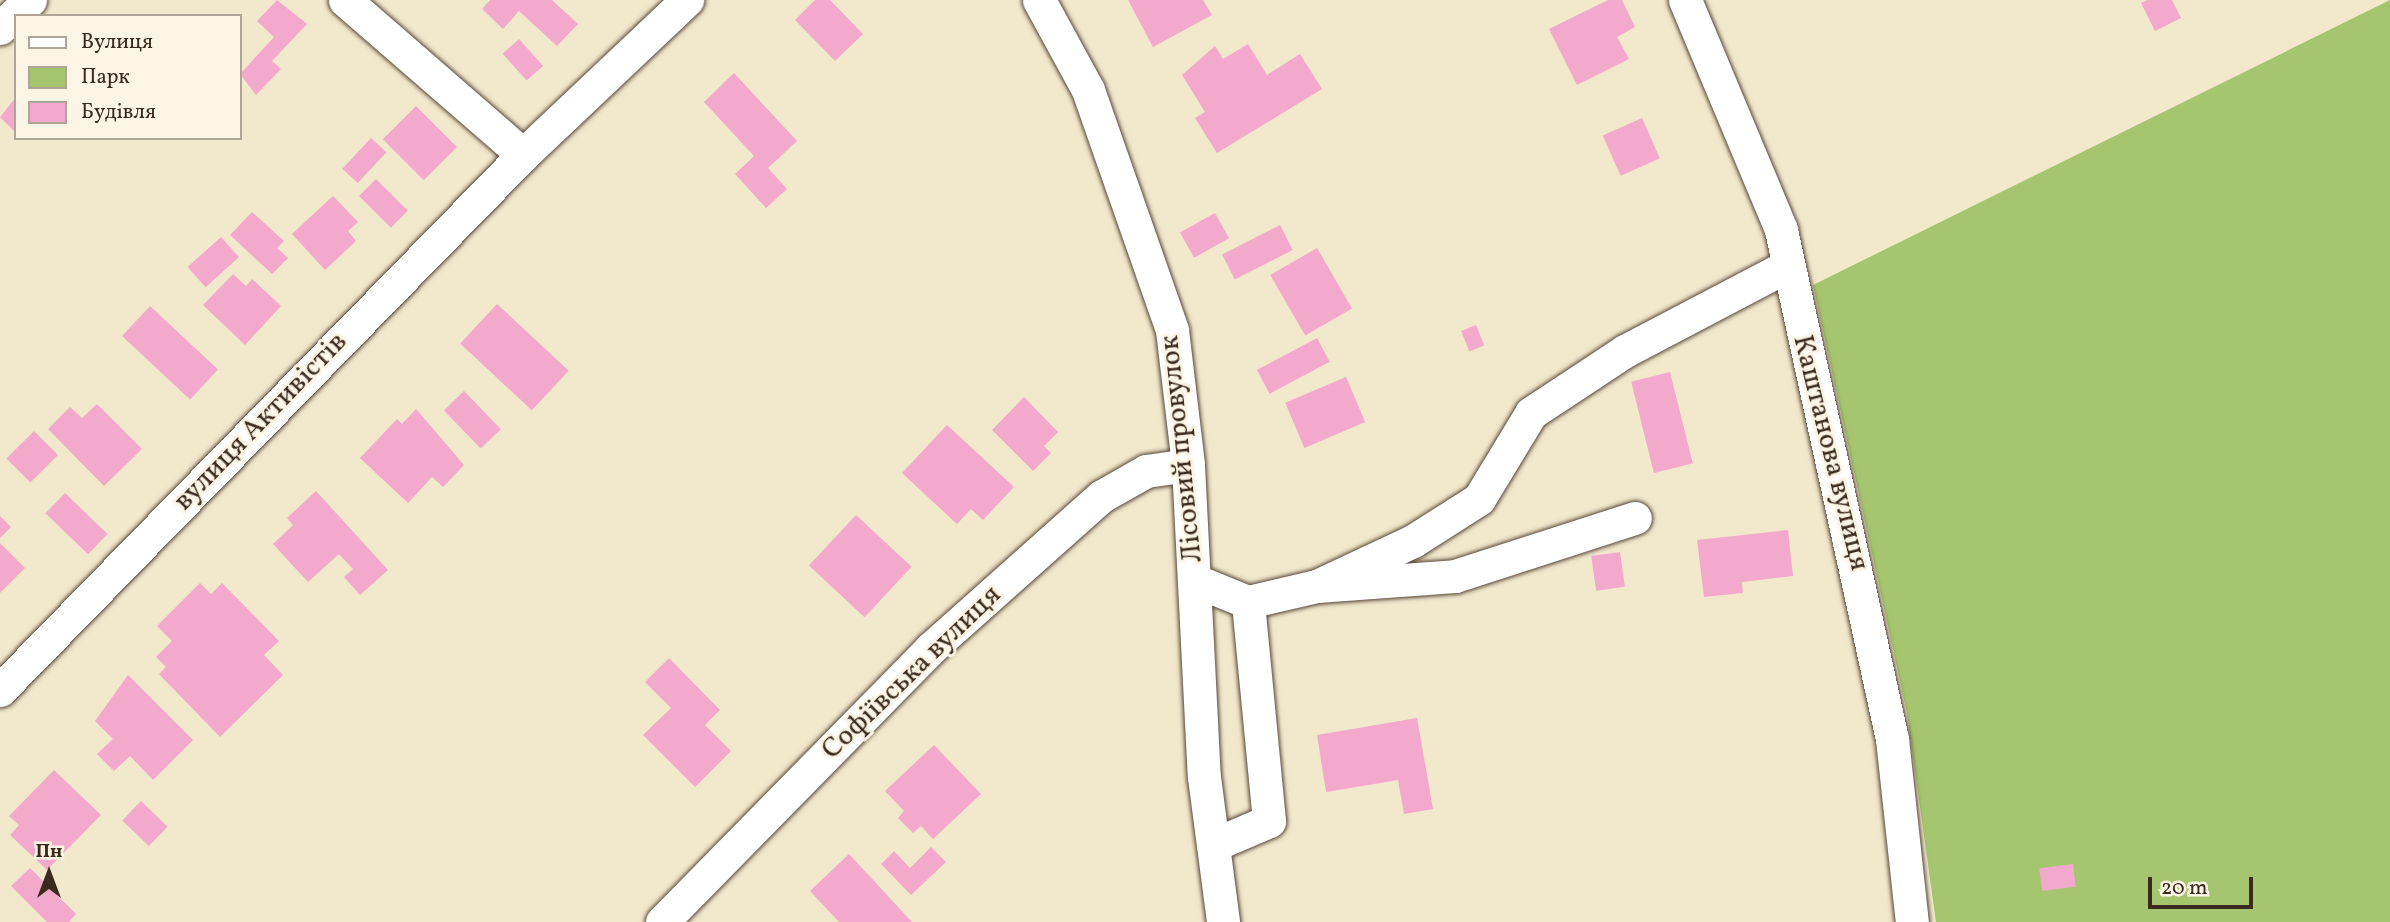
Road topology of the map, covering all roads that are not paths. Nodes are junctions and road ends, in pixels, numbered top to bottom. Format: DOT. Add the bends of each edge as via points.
graph roads {
  1 [pos="30,0"];
  2 [pos="345,0"];
  3 [pos="687,0"];
  4 [pos="1039,0"];
  5 [pos="1685,0"];
  6 [pos="15,14"];
  7 [pos="14,15"];
  8 [pos="0,28"];
  9 [pos="523,155"];
  10 [pos="1787,266"];
  11 [pos="1188,464"];
  12 [pos="1635,518"];
  13 [pos="1194,580"];
  14 [pos="1317,586"];
  15 [pos="1248,601"];
  16 [pos="0,690"];
  17 [pos="1213,845"];
  18 [pos="662,922"];
  19 [pos="1223,922"];
  20 [pos="1912,922"];
  1 -- 6 [label="street"];
  2 -- 9 [label="street"];
  3 -- 9 [label="street, вулиця Активістів"];
  4 -- 11 [label="street, Лісовий провулок" via="1088,90 1138,220 1172,330"];
  5 -- 10 [label="street, Каштанова вулиця" via="1771,205"];
  7 -- 8 [label="street"];
  9 -- 16 [label="street, вулиця Активістів"];
  10 -- 14 [label="street" via="1625,351 1531,413 1479,499 1413,541"];
  10 -- 20 [label="street, Каштанова вулиця" via="1890,726"];
  11 -- 13 [label="street, Лісовий провулок"];
  11 -- 18 [label="street, Софіївська вулиця" via="1146,471 1102,496 930,649"];
  12 -- 14 [label="street" via="1455,576"];
  13 -- 15 [label="street"];
  13 -- 17 [label="street, Лісовий провулок"];
  14 -- 15 [label="street"];
  15 -- 17 [label="street" via="1269,821"];
  17 -- 19 [label="street, Лісовий провулок"];
}
